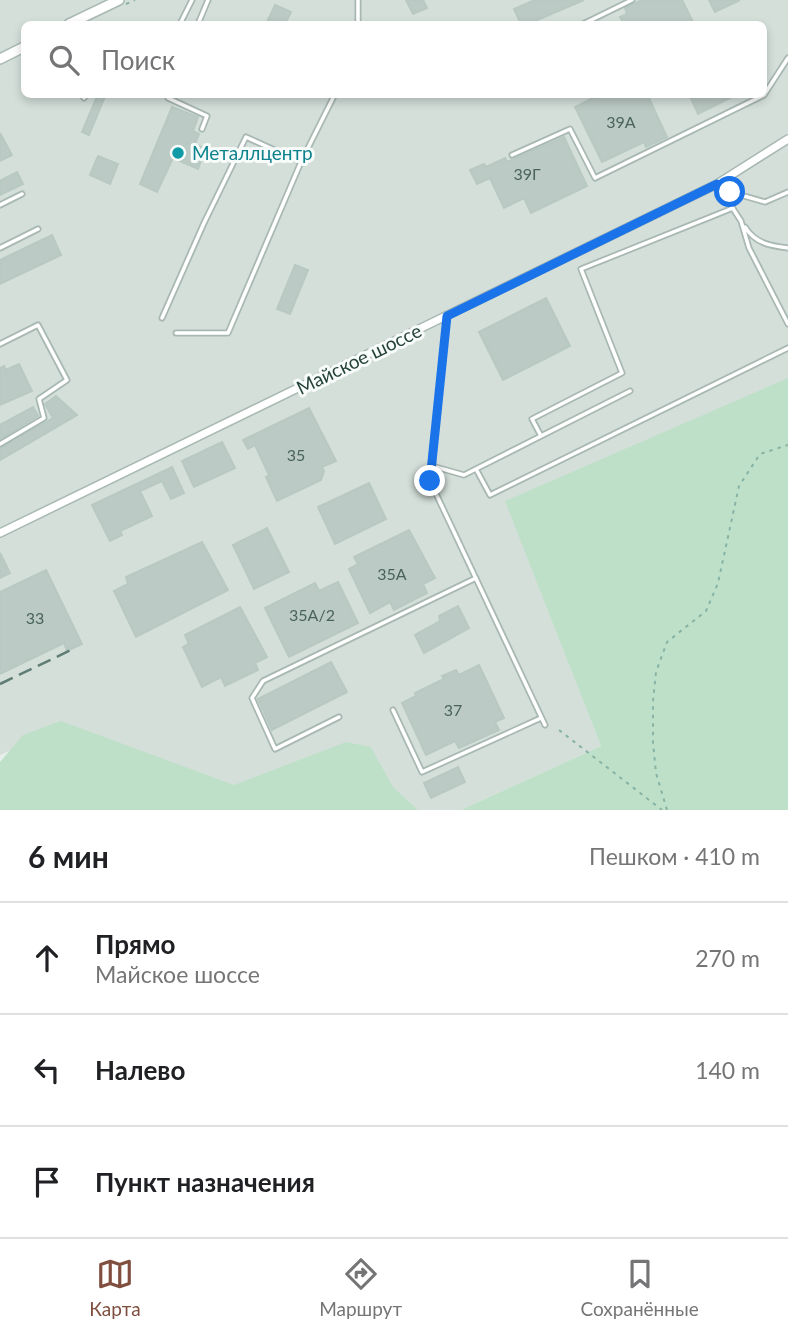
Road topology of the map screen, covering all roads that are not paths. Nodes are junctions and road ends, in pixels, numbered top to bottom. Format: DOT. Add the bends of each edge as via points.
graph roads {
  1 [pos="119,0"];
  2 [pos="192,0"];
  3 [pos="208,0"];
  4 [pos="358,0"];
  5 [pos="632,0"];
  6 [pos="75,21"];
  7 [pos="182,21"];
  8 [pos="199,21"];
  9 [pos="358,21"];
  10 [pos="589,21"];
  11 [pos="21,48"];
  12 [pos="788,58"];
  13 [pos="0,59"];
  14 [pos="767,90"];
  15 [pos="168,98"];
  16 [pos="333,98"];
  17 [pos="756,98"];
  18 [pos="202,129"];
  19 [pos="788,139"];
  20 [pos="512,155"];
  21 [pos="301,162"];
  22 [pos="717,184"];
  23 [pos="788,192"];
  24 [pos="22,194"];
  25 [pos="0,205"];
  26 [pos="733,208"];
  27 [pos="741,221"];
  28 [pos="38,229"];
  29 [pos="0,248"];
  30 [pos="788,250"];
  31 [pos="447,316"];
  32 [pos="162,318"];
  33 [pos="788,324"];
  34 [pos="176,333"];
  35 [pos="0,344"];
  36 [pos="788,348"];
  37 [pos="629,391"];
  38 [pos="541,436"];
  39 [pos="0,444"];
  40 [pos="432,466"];
  41 [pos="476,469"];
  42 [pos="0,534"];
  43 [pos="476,578"];
  44 [pos="393,710"];
  45 [pos="339,717"];
  46 [pos="541,718"];
  47 [pos="545,725"];
  1 -- 6 [label="street"];
  2 -- 7 [label="lane"];
  3 -- 8 [label="lane"];
  4 -- 9 [label="lane"];
  5 -- 10 [label="lane"];
  11 -- 13 [label="street"];
  12 -- 14 [label="lane"];
  15 -- 18 [label="lane" via="207,116"];
  16 -- 21 [label="lane"];
  17 -- 20 [label="lane" via="595,178 570,129"];
  19 -- 22 [label="street, Майское шоссе"];
  21 -- 32 [label="lane" via="246,137"];
  21 -- 34 [label="lane" via="228,333"];
  22 -- 23 [label="lane" via="765,202"];
  22 -- 26 [label="lane"];
  22 -- 31 [label="street, Майское шоссе"];
  24 -- 25 [label="lane"];
  26 -- 27 [label="lane"];
  26 -- 38 [label="lane" via="581,269 622,373 532,419"];
  27 -- 30 [label="lane" via="759,242"];
  27 -- 33 [label="lane" via="749,248"];
  28 -- 29 [label="lane"];
  31 -- 40 [label="lane"];
  31 -- 42 [label="street, Майское шоссе"];
  35 -- 39 [label="lane" via="38,325 66,380 39,399 44,418"];
  36 -- 41 [label="lane" via="490,495"];
  37 -- 38 [label="lane"];
  38 -- 41 [label="lane"];
  40 -- 41 [label="lane" via="464,475"];
  40 -- 43 [label="lane" via="430,481"];
  43 -- 45 [label="lane" via="263,681 253,698 275,749"];
  43 -- 46 [label="lane"];
  44 -- 46 [label="lane" via="422,772"];
  46 -- 47 [label="lane"];
}
